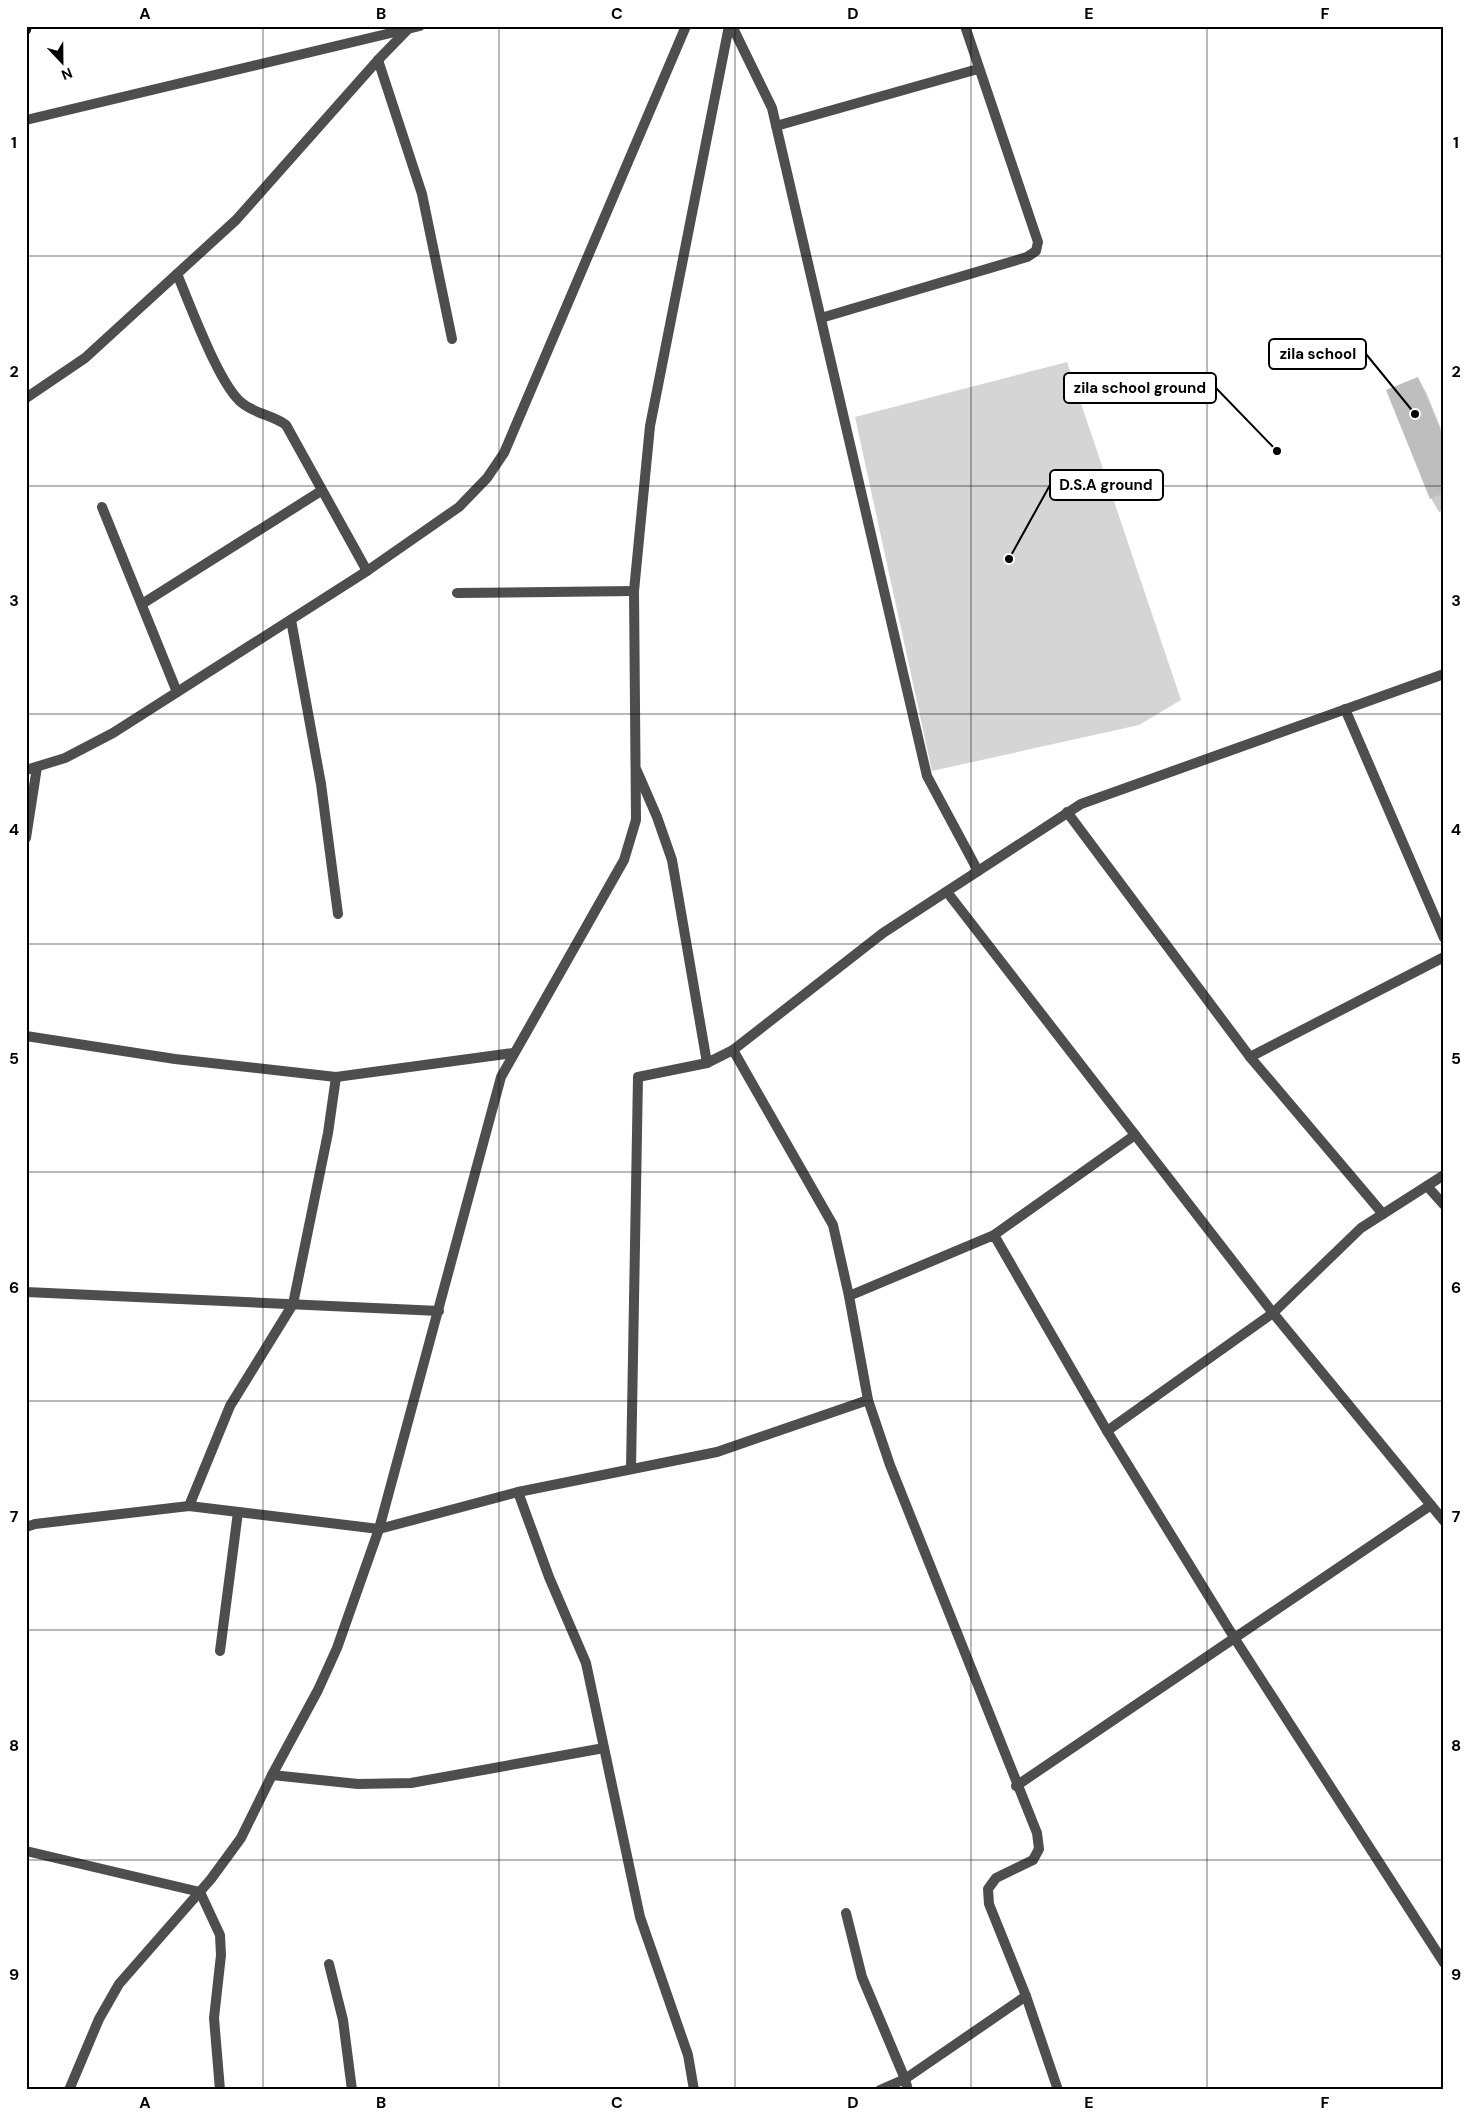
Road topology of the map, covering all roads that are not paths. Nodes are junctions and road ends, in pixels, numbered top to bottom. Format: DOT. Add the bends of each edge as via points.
graph roads {
  1 [pos="27,26"];
  2 [pos="420,26"];
  3 [pos="686,26"];
  4 [pos="731,26"];
  5 [pos="964,26"];
  6 [pos="410,28"];
  7 [pos="26,30"];
  8 [pos="386,30"];
  9 [pos="378,60"];
  10 [pos="978,69"];
  11 [pos="26,120"];
  12 [pos="776,126"];
  13 [pos="177,274"];
  14 [pos="821,318"];
  15 [pos="452,339"];
  16 [pos="26,398"];
  17 [pos="321,491"];
  18 [pos="102,507"];
  19 [pos="367,571"];
  20 [pos="634,592"];
  21 [pos="457,593"];
  22 [pos="142,604"];
  23 [pos="290,620"];
  24 [pos="1444,674"];
  25 [pos="177,692"];
  26 [pos="1345,709"];
  27 [pos="37,767"];
  28 [pos="636,768"];
  29 [pos="26,770"];
  30 [pos="1067,812"];
  31 [pos="26,838"];
  32 [pos="978,871"];
  33 [pos="946,892"];
  34 [pos="338,914"];
  35 [pos="1444,938"];
  36 [pos="1444,957"];
  37 [pos="26,1036"];
  38 [pos="733,1050"];
  39 [pos="514,1053"];
  40 [pos="1250,1057"];
  41 [pos="707,1063"];
  42 [pos="336,1077"];
  43 [pos="1135,1135"];
  44 [pos="1444,1175"];
  45 [pos="1427,1186"];
  46 [pos="1444,1205"];
  47 [pos="1383,1214"];
  48 [pos="994,1235"];
  49 [pos="26,1292"];
  50 [pos="849,1296"];
  51 [pos="293,1304"];
  52 [pos="438,1310"];
  53 [pos="1273,1314"];
  54 [pos="868,1400"];
  55 [pos="1107,1431"];
  56 [pos="631,1469"];
  57 [pos="518,1492"];
  58 [pos="1431,1504"];
  59 [pos="189,1506"];
  60 [pos="238,1512"];
  61 [pos="1444,1521"];
  62 [pos="26,1528"];
  63 [pos="379,1529"];
  64 [pos="1235,1640"];
  65 [pos="220,1650"];
  66 [pos="604,1748"];
  67 [pos="272,1775"];
  68 [pos="1016,1786"];
  69 [pos="26,1851"];
  70 [pos="200,1892"];
  71 [pos="846,1913"];
  72 [pos="1444,1963"];
  73 [pos="329,1964"];
  74 [pos="1026,1996"];
  75 [pos="905,2079"];
  76 [pos="69,2090"];
  77 [pos="220,2090"];
  78 [pos="352,2090"];
  79 [pos="694,2090"];
  80 [pos="880,2090"];
  81 [pos="908,2090"];
  82 [pos="1058,2090"];
  1 -- 7 [label="street"];
  2 -- 6 [label="street"];
  3 -- 19 [label="street" via="504,453 487,478 459,507"];
  4 -- 12 [label="street" via="772,108"];
  4 -- 20 [label="street" via="650,426"];
  5 -- 10 [label="street"];
  6 -- 8 [label="street"];
  6 -- 9 [label="street"];
  8 -- 11 [label="street"];
  9 -- 13 [label="street" via="236,220"];
  9 -- 15 [label="street" via="422,194"];
  10 -- 12 [label="street"];
  10 -- 14 [label="street" via="1038,242 1036,251 1027,257"];
  12 -- 14 [label="street"];
  13 -- 16 [label="street" via="85,358"];
  13 -- 17 [label="street" via="213,359 235,397 244,405 286,425"];
  14 -- 32 [label="street" via="927,776"];
  17 -- 19 [label="street"];
  17 -- 22 [label="street"];
  18 -- 22 [label="street"];
  19 -- 23 [label="street"];
  20 -- 21 [label="street"];
  20 -- 28 [label="street"];
  22 -- 25 [label="street"];
  23 -- 25 [label="street"];
  23 -- 34 [label="street" via="321,784"];
  24 -- 26 [label="street"];
  25 -- 27 [label="street" via="66,758"];
  26 -- 30 [label="street" via="1080,804"];
  26 -- 35 [label="street"];
  27 -- 29 [label="street"];
  27 -- 31 [label="street"];
  28 -- 39 [label="street" via="636,820 624,860"];
  28 -- 41 [label="street" via="672,860"];
  30 -- 32 [label="street"];
  30 -- 40 [label="street"];
  32 -- 33 [label="street"];
  33 -- 38 [label="street" via="883,934"];
  33 -- 43 [label="street"];
  36 -- 40 [label="street"];
  37 -- 42 [label="street" via="175,1060"];
  38 -- 41 [label="street"];
  38 -- 50 [label="street" via="833,1225"];
  39 -- 42 [label="street"];
  39 -- 52 [label="street" via="501,1078"];
  40 -- 47 [label="street"];
  41 -- 56 [label="street" via="638,1078"];
  42 -- 51 [label="street" via="328,1133"];
  43 -- 48 [label="street"];
  43 -- 53 [label="street"];
  44 -- 45 [label="street"];
  45 -- 46 [label="street"];
  45 -- 47 [label="street"];
  47 -- 53 [label="street" via="1361,1228"];
  48 -- 50 [label="street"];
  48 -- 55 [label="street"];
  49 -- 51 [label="street"];
  50 -- 54 [label="street"];
  51 -- 52 [label="street"];
  51 -- 59 [label="street" via="230,1406"];
  52 -- 63 [label="street"];
  53 -- 55 [label="street"];
  53 -- 58 [label="street"];
  54 -- 56 [label="street" via="717,1452"];
  54 -- 68 [label="street" via="890,1465"];
  55 -- 64 [label="street"];
  56 -- 57 [label="street"];
  57 -- 63 [label="street"];
  57 -- 66 [label="street" via="549,1577 586,1663"];
  58 -- 61 [label="street"];
  58 -- 64 [label="street"];
  59 -- 60 [label="street"];
  59 -- 62 [label="street" via="35,1524"];
  60 -- 63 [label="street"];
  60 -- 65 [label="street"];
  63 -- 67 [label="street" via="330,1665"];
  64 -- 68 [label="street"];
  64 -- 72 [label="street"];
  66 -- 67 [label="street" via="412,1783 358,1784"];
  66 -- 79 [label="street" via="640,1917 688,2055"];
  67 -- 70 [label="street" via="240,1838"];
  68 -- 74 [label="street" via="1037,1834 1039,1849 1033,1860 996,1878 988,1889 989,1904"];
  69 -- 70 [label="street"];
  70 -- 76 [label="street" via="119,1984 99,2019"];
  70 -- 77 [label="street" via="220,1935 214,2018"];
  71 -- 75 [label="street" via="862,1977"];
  73 -- 78 [label="street" via="343,2020"];
  74 -- 75 [label="street"];
  74 -- 82 [label="street"];
  75 -- 80 [label="street"];
  75 -- 81 [label="street"];
}
